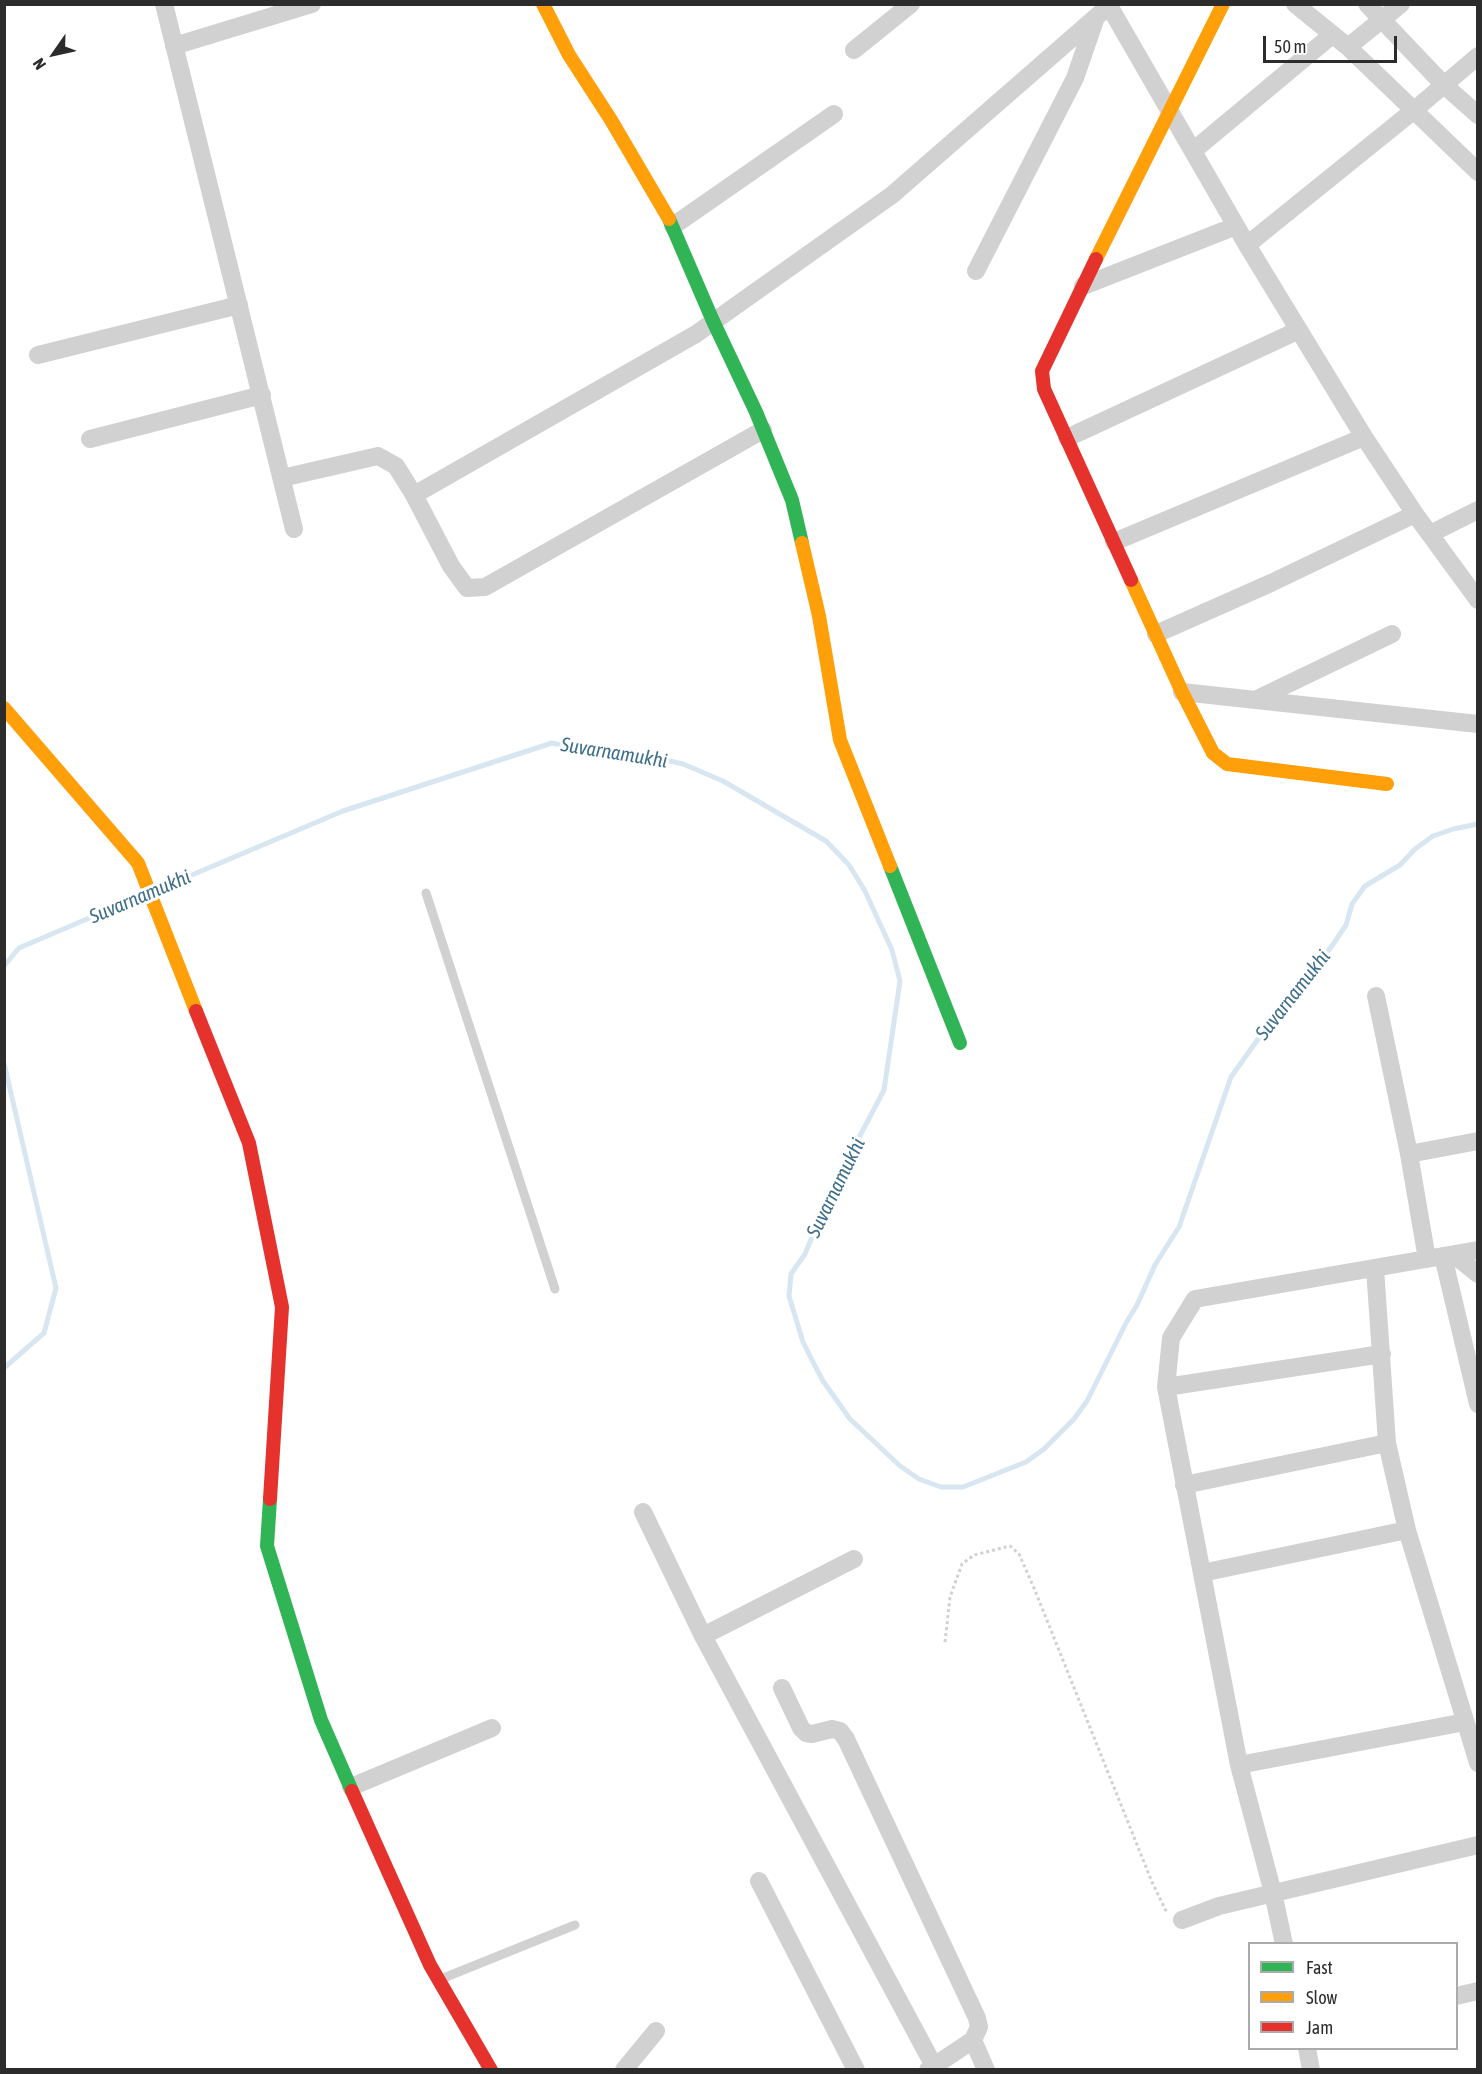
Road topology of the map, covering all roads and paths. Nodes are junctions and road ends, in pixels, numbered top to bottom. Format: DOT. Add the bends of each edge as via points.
graph roads {
  1 [pos="164,4"];
  2 [pos="312,4"];
  3 [pos="543,4"];
  4 [pos="911,4"];
  5 [pos="1223,4"];
  6 [pos="1295,4"];
  7 [pos="1367,4"];
  8 [pos="1401,4"];
  9 [pos="1106,8"];
  10 [pos="1382,20"];
  11 [pos="1332,35"];
  12 [pos="174,46"];
  13 [pos="1348,47"];
  14 [pos="854,50"];
  15 [pos="1478,56"];
  16 [pos="1444,85"];
  17 [pos="1413,111"];
  18 [pos="1170,112"];
  19 [pos="834,114"];
  20 [pos="1478,116"];
  21 [pos="1193,150"];
  22 [pos="1478,172"];
  23 [pos="673,226"];
  24 [pos="1236,226"];
  25 [pos="1247,245"];
  26 [pos="976,271"];
  27 [pos="1083,286"];
  28 [pos="239,304"];
  29 [pos="713,321"];
  30 [pos="1299,330"];
  31 [pos="38,355"];
  32 [pos="261,395"];
  33 [pos="763,430"];
  34 [pos="1364,437"];
  35 [pos="1067,438"];
  36 [pos="90,439"];
  37 [pos="282,478"];
  38 [pos="414,495"];
  39 [pos="1478,510"];
  40 [pos="1415,514"];
  41 [pos="294,530"];
  42 [pos="1430,534"];
  43 [pos="1114,542"];
  44 [pos="1478,600"];
  45 [pos="1156,634"];
  46 [pos="1392,634"];
  47 [pos="1182,692"];
  48 [pos="1255,700"];
  49 [pos="4,708"];
  50 [pos="1478,724"];
  51 [pos="1387,784"];
  52 [pos="426,893"];
  53 [pos="1376,996"];
  54 [pos="960,1043"];
  55 [pos="1478,1141"];
  56 [pos="1409,1154"];
  57 [pos="1478,1250"];
  58 [pos="1441,1257"];
  59 [pos="1376,1268"];
  60 [pos="1478,1275"];
  61 [pos="555,1289"];
  62 [pos="1382,1354"];
  63 [pos="1166,1387"];
  64 [pos="1478,1404"];
  65 [pos="1387,1443"];
  66 [pos="1184,1485"];
  67 [pos="643,1512"];
  68 [pos="1407,1530"];
  69 [pos="855,1559"];
  70 [pos="1202,1573"];
  71 [pos="703,1636"];
  72 [pos="945,1642"];
  73 [pos="782,1688"];
  74 [pos="1465,1722"];
  75 [pos="492,1728"];
  76 [pos="1478,1762"];
  77 [pos="1239,1765"];
  78 [pos="351,1787"];
  79 [pos="1478,1845"];
  80 [pos="759,1881"];
  81 [pos="1273,1893"];
  82 [pos="1182,1920"];
  83 [pos="575,1925"];
  84 [pos="1284,1942"];
  85 [pos="438,1980"];
  86 [pos="1478,1991"];
  87 [pos="1458,1996"];
  88 [pos="656,2031"];
  89 [pos="973,2040"];
  90 [pos="1307,2050"];
  91 [pos="931,2068"];
  92 [pos="491,2070"];
  93 [pos="624,2070"];
  94 [pos="856,2070"];
  95 [pos="986,2070"];
  96 [pos="1311,2070"];
  1 -- 12 [label="street"];
  2 -- 12 [label="street"];
  3 -- 23 [label="street" via="569,55"];
  4 -- 14 [label="street"];
  5 -- 18 [label="street"];
  6 -- 11 [label="street"];
  7 -- 10 [label="street"];
  8 -- 10 [label="street"];
  9 -- 18 [label="street"];
  9 -- 26 [label="street" via="1075,78"];
  9 -- 29 [label="street" via="891,195"];
  10 -- 13 [label="street"];
  10 -- 16 [label="street"];
  11 -- 13 [label="street"];
  11 -- 21 [label="street"];
  12 -- 28 [label="street"];
  13 -- 17 [label="street"];
  15 -- 16 [label="street"];
  16 -- 17 [label="street"];
  16 -- 20 [label="street"];
  17 -- 22 [label="street"];
  17 -- 25 [label="street"];
  18 -- 21 [label="street"];
  18 -- 27 [label="street"];
  19 -- 23 [label="street"];
  21 -- 24 [label="street"];
  23 -- 29 [label="street"];
  24 -- 25 [label="street"];
  24 -- 27 [label="street"];
  25 -- 30 [label="street"];
  27 -- 35 [label="street" via="1042,371 1044,388"];
  28 -- 31 [label="street"];
  28 -- 32 [label="street"];
  29 -- 33 [label="street"];
  29 -- 38 [label="street"];
  30 -- 34 [label="street"];
  30 -- 35 [label="street"];
  32 -- 36 [label="street"];
  32 -- 37 [label="street"];
  33 -- 38 [label="street" via="485,587 467,588 451,566"];
  33 -- 54 [label="street" via="792,500 819,616 840,740"];
  34 -- 40 [label="street"];
  34 -- 43 [label="street"];
  35 -- 43 [label="street"];
  37 -- 38 [label="street" via="378,456 396,466"];
  37 -- 41 [label="street"];
  39 -- 42 [label="street"];
  40 -- 42 [label="street"];
  40 -- 45 [label="street"];
  42 -- 44 [label="street"];
  43 -- 45 [label="street"];
  45 -- 47 [label="street"];
  46 -- 48 [label="street"];
  47 -- 48 [label="street"];
  47 -- 51 [label="street" via="1208,744 1227,764"];
  48 -- 50 [label="street"];
  49 -- 78 [label="street" via="138,863 249,1143 282,1307 267,1546 321,1720"];
  52 -- 61 [label="lane"];
  53 -- 56 [label="street"];
  55 -- 56 [label="street"];
  56 -- 58 [label="street"];
  57 -- 58 [label="street"];
  58 -- 59 [label="street"];
  58 -- 60 [label="street"];
  58 -- 64 [label="street"];
  59 -- 62 [label="street"];
  59 -- 63 [label="street" via="1195,1299 1172,1338"];
  62 -- 63 [label="street"];
  62 -- 65 [label="street"];
  63 -- 66 [label="street"];
  65 -- 66 [label="street"];
  65 -- 68 [label="street"];
  66 -- 70 [label="street"];
  67 -- 71 [label="street"];
  68 -- 70 [label="street"];
  68 -- 74 [label="street"];
  69 -- 71 [label="street"];
  70 -- 77 [label="street"];
  71 -- 91 [label="street"];
  72 -- 82 [label="path" via="950,1598 962,1564 974,1555 1010,1546 1019,1554 1034,1588 1152,1882 1167,1912"];
  73 -- 89 [label="street" via="806,1733 832,1729 840,1731 846,1739 977,2018 979,2027"];
  74 -- 76 [label="street"];
  74 -- 77 [label="street"];
  75 -- 78 [label="street"];
  77 -- 81 [label="street"];
  78 -- 85 [label="street"];
  79 -- 81 [label="street"];
  80 -- 94 [label="street"];
  81 -- 82 [label="street" via="1219,1905"];
  81 -- 84 [label="street"];
  83 -- 85 [label="lane"];
  85 -- 92 [label="street"];
  86 -- 87 [label="street"];
  88 -- 93 [label="street"];
  89 -- 91 [label="street"];
  89 -- 95 [label="street"];
  90 -- 96 [label="street"];
}
